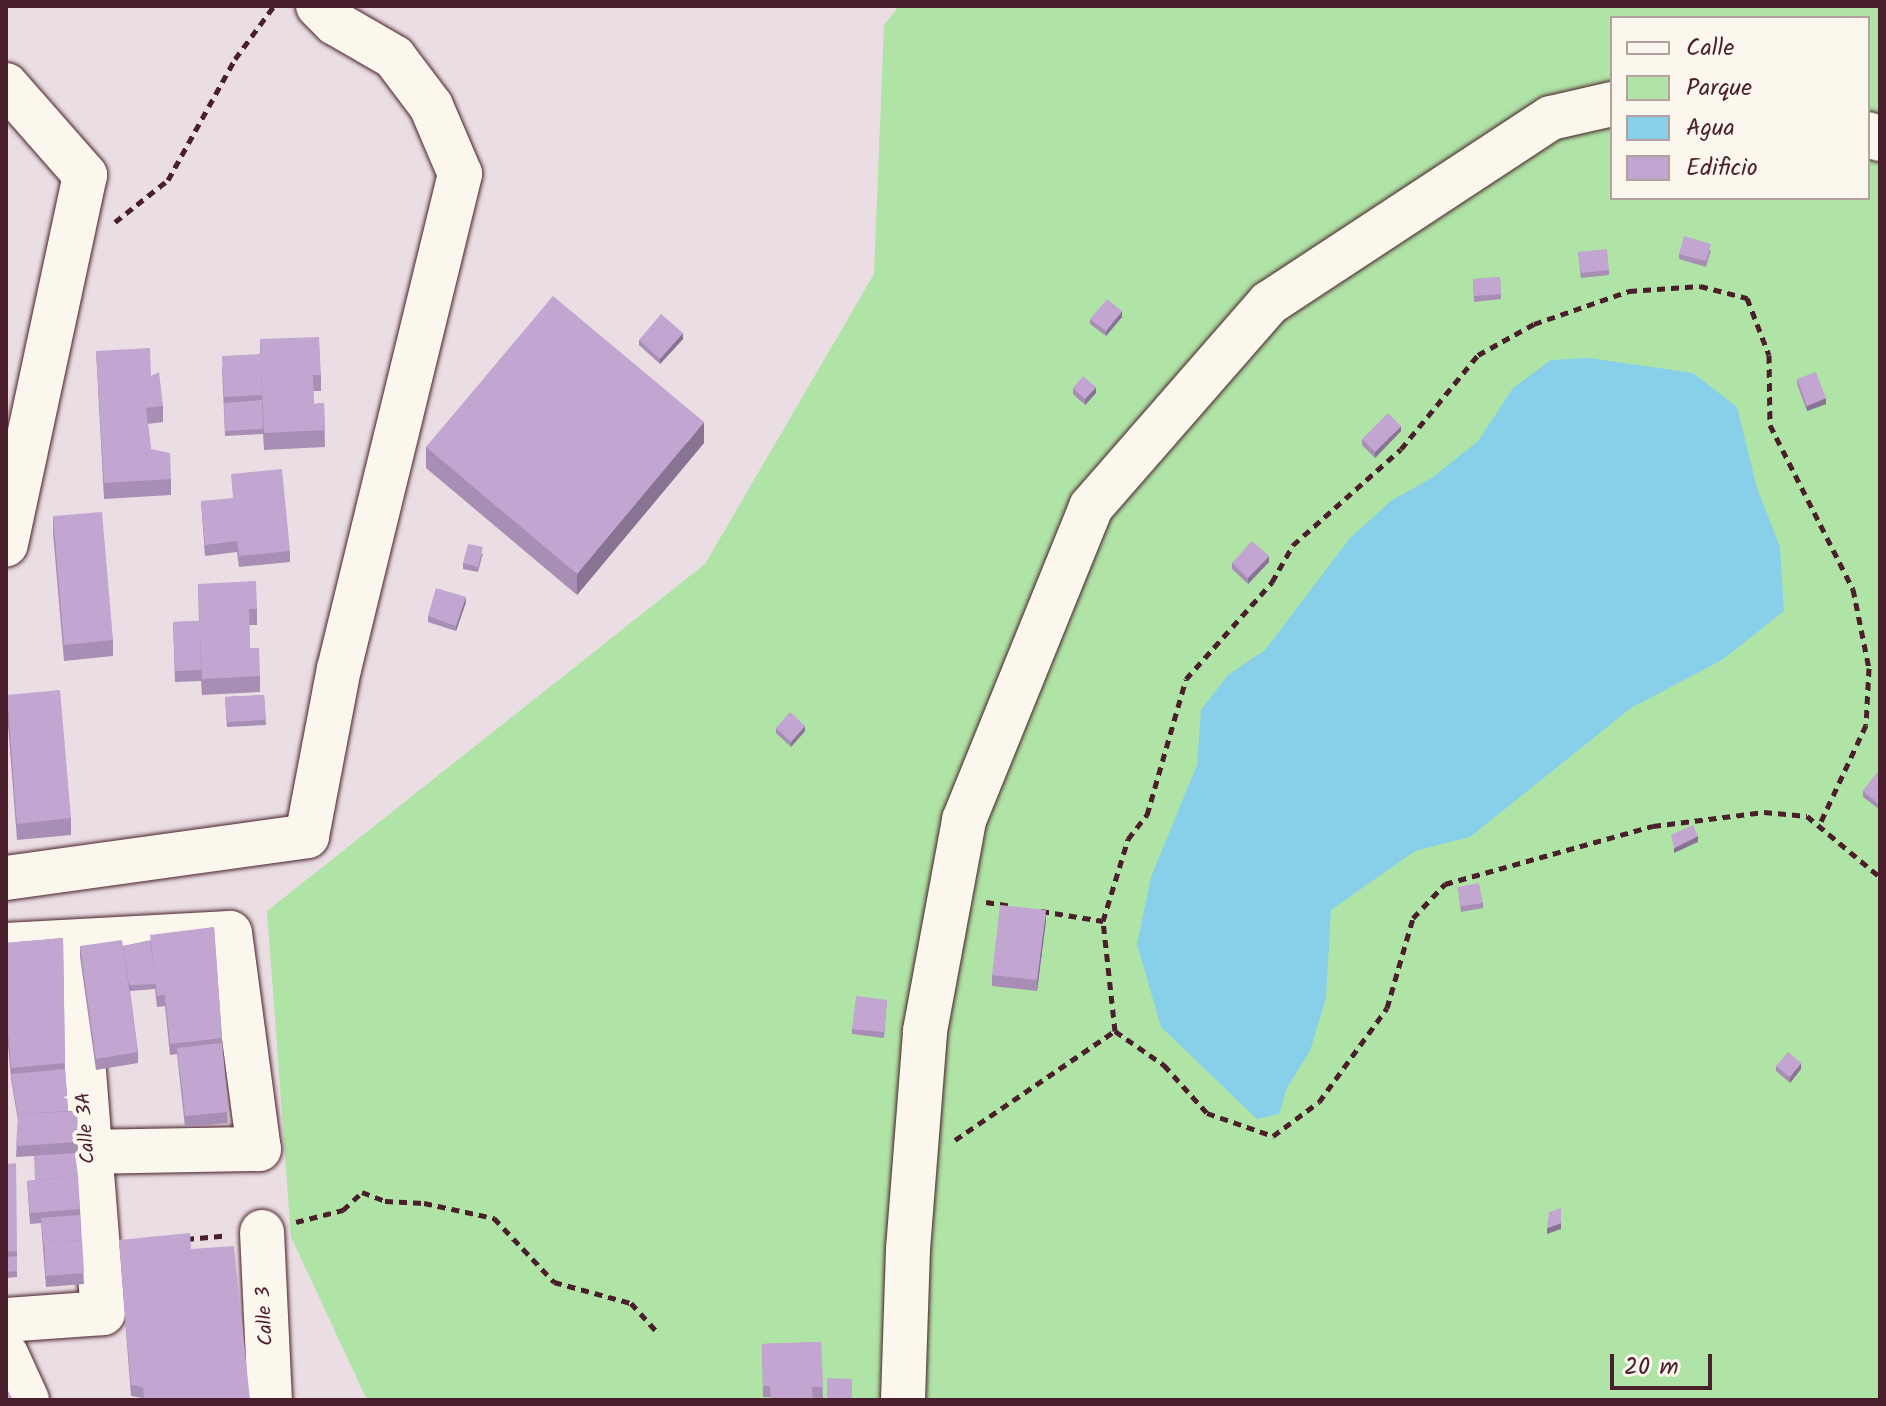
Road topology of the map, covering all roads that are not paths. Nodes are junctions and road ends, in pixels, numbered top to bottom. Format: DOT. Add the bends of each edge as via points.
graph roads {
  1 [pos="318,6"];
  2 [pos="6,85"];
  3 [pos="1610,104"];
  4 [pos="7,542"];
  5 [pos="6,878"];
  6 [pos="74,942"];
  7 [pos="6,945"];
  8 [pos="89,1152"];
  9 [pos="262,1232"];
  10 [pos="6,1320"];
  11 [pos="6,1354"];
  12 [pos="27,1400"];
  13 [pos="270,1400"];
  14 [pos="903,1400"];
  1 -- 5 [label="street" via="335,23 394,57 431,106 460,174 339,669 307,836"];
  2 -- 4 [label="street" via="85,175"];
  3 -- 14 [label="street" via="1551,118 1269,303 1091,507 964,820 925,1031"];
  6 -- 7 [label="street"];
  6 -- 8 [label="street, Calle 3A"];
  6 -- 8 [label="street" via="230,933 259,1149"];
  8 -- 10 [label="street, Calle 3A" via="103,1313"];
  9 -- 13 [label="street, Calle 3"];
  11 -- 12 [label="street"];
}
